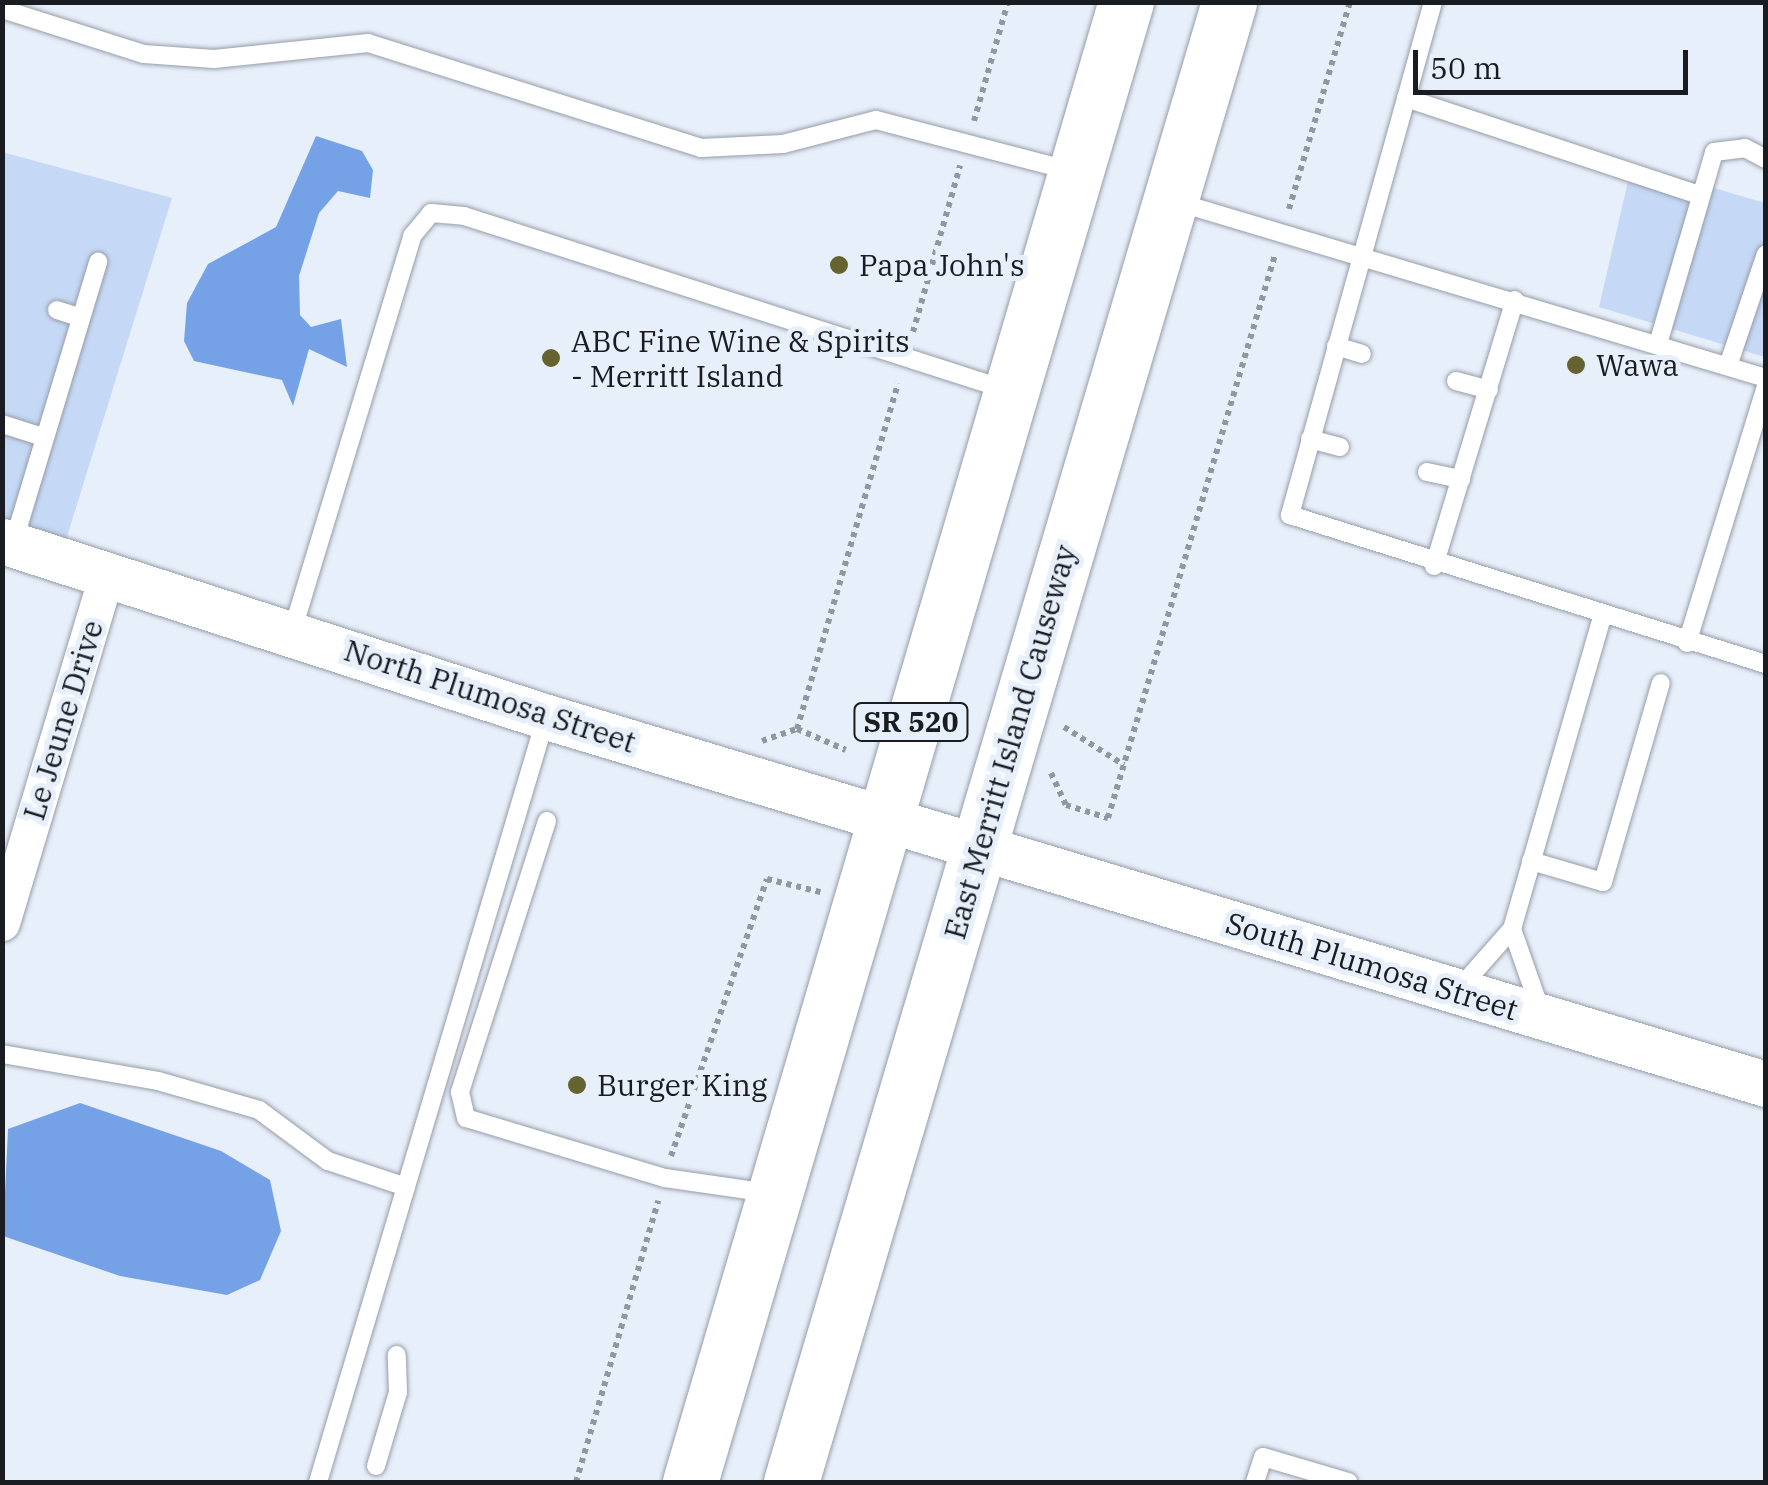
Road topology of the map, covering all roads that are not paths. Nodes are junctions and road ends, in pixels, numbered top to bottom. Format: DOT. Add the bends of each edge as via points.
graph roads {
  1 [pos="1126,2"];
  2 [pos="1206,2"];
  3 [pos="1229,2"];
  4 [pos="1433,2"];
  5 [pos="2,10"];
  6 [pos="1406,98"];
  7 [pos="1197,114"];
  8 [pos="1766,159"];
  9 [pos="1075,172"];
  10 [pos="1700,194"];
  11 [pos="1172,201"];
  12 [pos="1362,253"];
  13 [pos="1766,254"];
  14 [pos="98,262"];
  15 [pos="1516,300"];
  16 [pos="57,310"];
  17 [pos="80,318"];
  18 [pos="1658,344"];
  19 [pos="1336,346"];
  20 [pos="1362,354"];
  21 [pos="1728,366"];
  22 [pos="1766,378"];
  23 [pos="1456,381"];
  24 [pos="1766,386"];
  25 [pos="1488,390"];
  26 [pos="1010,391"];
  27 [pos="2,424"];
  28 [pos="43,437"];
  29 [pos="1310,439"];
  30 [pos="1340,447"];
  31 [pos="1427,472"];
  32 [pos="1460,480"];
  33 [pos="8,543"];
  34 [pos="1434,566"];
  35 [pos="107,574"];
  36 [pos="1602,618"];
  37 [pos="292,632"];
  38 [pos="1687,644"];
  39 [pos="1766,664"];
  40 [pos="1661,683"];
  41 [pos="546,717"];
  42 [pos="882,815"];
  43 [pos="546,821"];
  44 [pos="980,843"];
  45 [pos="1530,862"];
  46 [pos="2,924"];
  47 [pos="1512,930"];
  48 [pos="1457,992"];
  49 [pos="1542,1017"];
  50 [pos="2,1054"];
  51 [pos="1766,1084"];
  52 [pos="406,1187"];
  53 [pos="774,1194"];
  54 [pos="396,1355"];
  55 [pos="376,1466"];
  56 [pos="318,1482"];
  57 [pos="690,1482"];
  58 [pos="792,1482"];
  59 [pos="1256,1482"];
  60 [pos="1348,1482"];
  1 -- 9 [label="main road, SR 520"];
  2 -- 7 [label="main road"];
  3 -- 7 [label="main road, East Merritt Island Causeway / SR 520"];
  4 -- 6 [label="lane"];
  5 -- 9 [label="lane" via="144,54 214,59 368,43 702,148 783,144 876,120"];
  6 -- 10 [label="lane"];
  6 -- 12 [label="lane"];
  7 -- 11 [label="main road, East Merritt Island Causeway / SR 520"];
  8 -- 10 [label="lane" via="1745,148 1714,152"];
  9 -- 26 [label="main road, SR 520"];
  10 -- 18 [label="lane"];
  11 -- 12 [label="lane"];
  11 -- 44 [label="main road, East Merritt Island Causeway / SR 520"];
  12 -- 15 [label="lane"];
  12 -- 19 [label="lane"];
  13 -- 21 [label="lane"];
  14 -- 17 [label="lane"];
  15 -- 18 [label="lane"];
  15 -- 25 [label="lane"];
  16 -- 17 [label="lane"];
  17 -- 28 [label="lane"];
  18 -- 21 [label="lane"];
  19 -- 20 [label="lane"];
  19 -- 29 [label="lane"];
  21 -- 22 [label="lane"];
  23 -- 25 [label="lane"];
  24 -- 38 [label="lane"];
  25 -- 32 [label="lane"];
  26 -- 37 [label="lane" via="431,213 412,236"];
  26 -- 42 [label="main road, SR 520"];
  27 -- 28 [label="lane"];
  28 -- 33 [label="lane"];
  29 -- 30 [label="lane"];
  29 -- 34 [label="lane" via="1290,515"];
  31 -- 32 [label="lane"];
  32 -- 34 [label="lane"];
  33 -- 35 [label="street, North Plumosa Street"];
  34 -- 36 [label="lane"];
  35 -- 37 [label="street, North Plumosa Street"];
  35 -- 46 [label="street, Le Jeune Drive"];
  36 -- 38 [label="lane"];
  36 -- 45 [label="lane"];
  37 -- 41 [label="street, North Plumosa Street"];
  38 -- 39 [label="lane"];
  40 -- 45 [label="lane" via="1603,882"];
  41 -- 42 [label="street, North Plumosa Street"];
  41 -- 52 [label="lane"];
  42 -- 44 [label="street, North Plumosa Street"];
  42 -- 53 [label="main road, SR 520"];
  43 -- 53 [label="lane" via="460,1092 466,1118 664,1178"];
  44 -- 48 [label="street, South Plumosa Street"];
  44 -- 58 [label="main road, East Merritt Island Causeway / SR 520"];
  45 -- 47 [label="lane"];
  47 -- 48 [label="lane"];
  47 -- 49 [label="lane"];
  48 -- 49 [label="street, South Plumosa Street"];
  49 -- 51 [label="street, South Plumosa Street"];
  50 -- 52 [label="lane" via="158,1081 259,1110 328,1161"];
  52 -- 56 [label="lane"];
  53 -- 57 [label="main road, SR 520"];
  54 -- 55 [label="lane" via="398,1392"];
  59 -- 60 [label="lane" via="1263,1457"];
}
